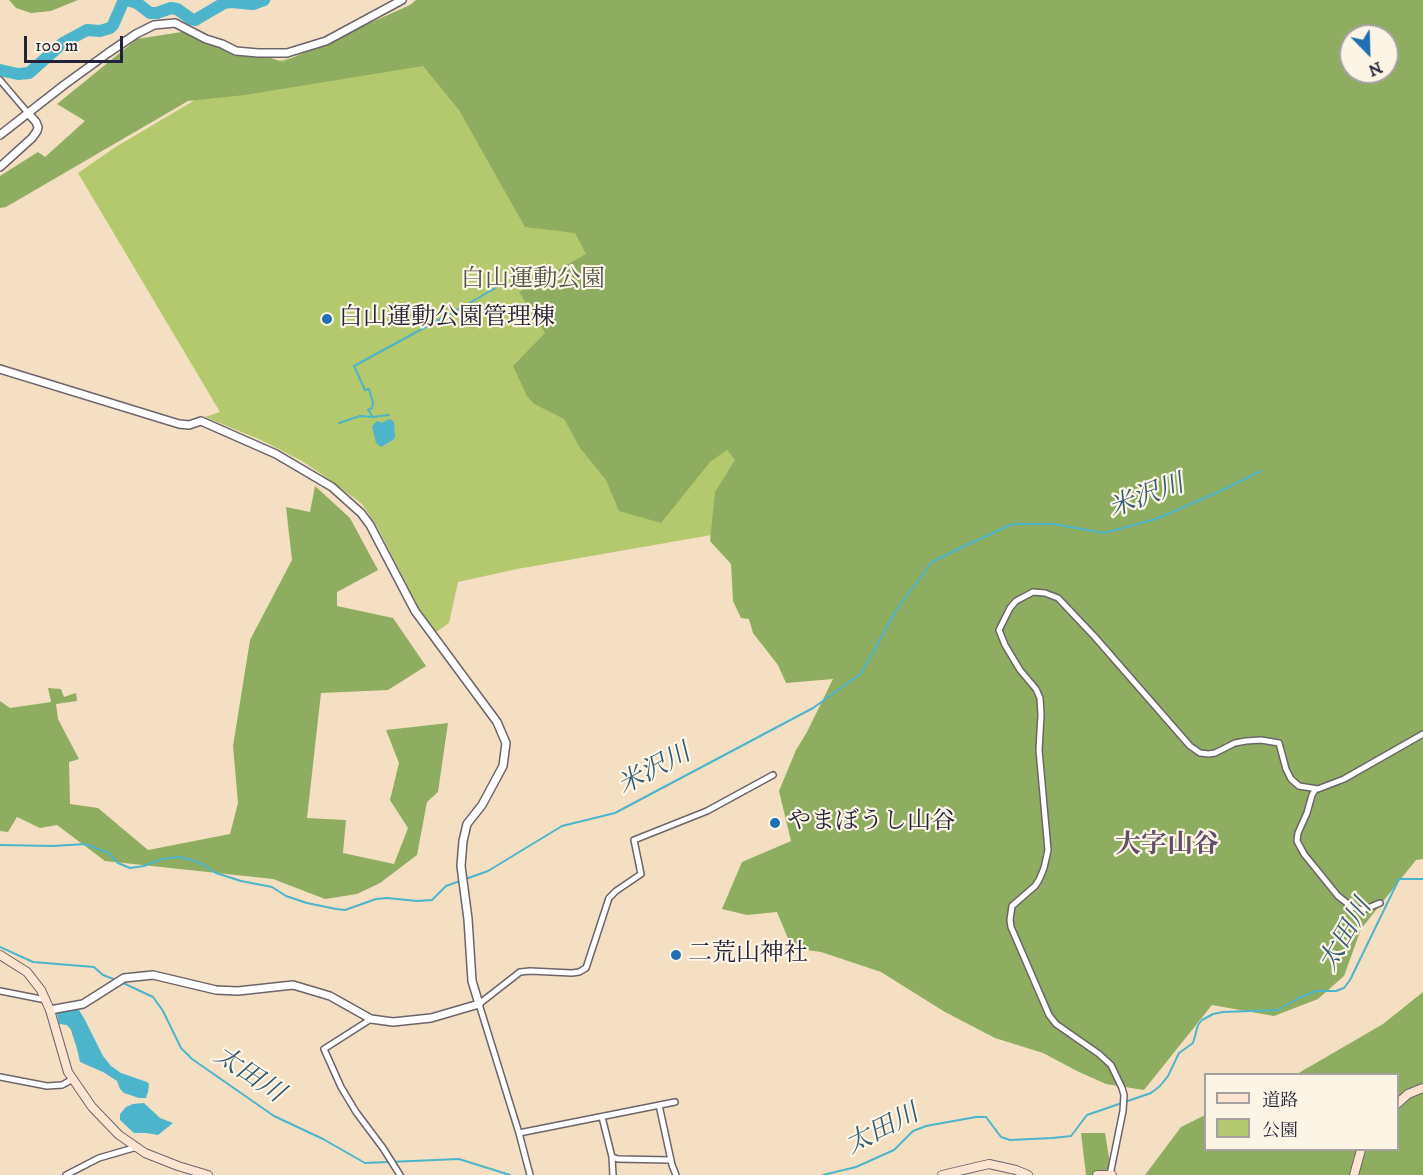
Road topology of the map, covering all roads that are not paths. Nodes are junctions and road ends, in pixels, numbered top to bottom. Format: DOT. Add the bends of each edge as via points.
graph roads {
  1 [pos="402,0"];
  2 [pos="0,80"];
  3 [pos="28,114"];
  4 [pos="0,135"];
  5 [pos="0,167"];
  6 [pos="0,369"];
  7 [pos="1423,734"];
  8 [pos="773,775"];
  9 [pos="1315,790"];
  10 [pos="1380,903"];
  11 [pos="0,955"];
  12 [pos="0,991"];
  13 [pos="47,1000"];
  14 [pos="479,1004"];
  15 [pos="50,1011"];
  16 [pos="371,1019"];
  17 [pos="0,1077"];
  18 [pos="73,1079"];
  19 [pos="1423,1088"];
  20 [pos="675,1102"];
  21 [pos="1399,1102"];
  22 [pos="658,1106"];
  23 [pos="602,1117"];
  24 [pos="519,1133"];
  25 [pos="137,1147"];
  26 [pos="1360,1151"];
  27 [pos="612,1157"];
  28 [pos="670,1160"];
  29 [pos="952,1174"];
  30 [pos="66,1175"];
  31 [pos="208,1175"];
  32 [pos="400,1175"];
  33 [pos="530,1175"];
  34 [pos="613,1175"];
  35 [pos="676,1175"];
  36 [pos="942,1175"];
  37 [pos="1028,1175"];
  38 [pos="1097,1175"];
  39 [pos="1111,1175"];
  40 [pos="1354,1175"];
  1 -- 3 [label="street" via="326,41 287,53 236,51 175,23 154,25 108,52"];
  2 -- 3 [label="street"];
  3 -- 4 [label="street"];
  3 -- 5 [label="street" via="36,122 37,131"];
  6 -- 14 [label="street" via="179,424 201,422 276,454 332,486 361,513 415,611 497,722 506,743 503,766 467,824 463,841 461,866 472,981"];
  7 -- 9 [label="street" via="1344,779"];
  8 -- 14 [label="street" via="707,811 634,840 641,874 609,898 586,968 572,973 520,972"];
  9 -- 10 [label="street" via="1298,833 1304,854 1352,907 1363,910"];
  9 -- 39 [label="street" via="1299,786 1291,779 1279,743 1246,741 1209,754 1190,746 1058,598 1033,592 1010,608 999,630 1040,698 1039,750 1048,850 1039,880 1012,906 1010,920 1049,1015 1111,1065 1122,1088 1123,1111"];
  11 -- 13 [label="main road" via="27,972"];
  12 -- 13 [label="street"];
  13 -- 15 [label="main road"];
  14 -- 16 [label="street" via="430,1018 393,1022"];
  14 -- 24 [label="street"];
  15 -- 16 [label="street" via="82,1004 124,978 153,975 216,990 293,985 330,996"];
  15 -- 18 [label="main road"];
  16 -- 32 [label="street" via="324,1049 351,1104"];
  17 -- 18 [label="street" via="47,1086"];
  18 -- 25 [label="main road" via="119,1135"];
  19 -- 21 [label="main road"];
  20 -- 22 [label="street"];
  22 -- 23 [label="street"];
  22 -- 28 [label="street"];
  23 -- 24 [label="street"];
  23 -- 27 [label="street"];
  24 -- 33 [label="street"];
  25 -- 30 [label="street" via="99,1158"];
  25 -- 31 [label="main road"];
  26 -- 40 [label="main road"];
  27 -- 28 [label="street"];
  27 -- 34 [label="street"];
  28 -- 35 [label="street"];
  29 -- 36 [label="main road"];
  29 -- 37 [label="main road" via="989,1164"];
  38 -- 39 [label="main road"];
}
